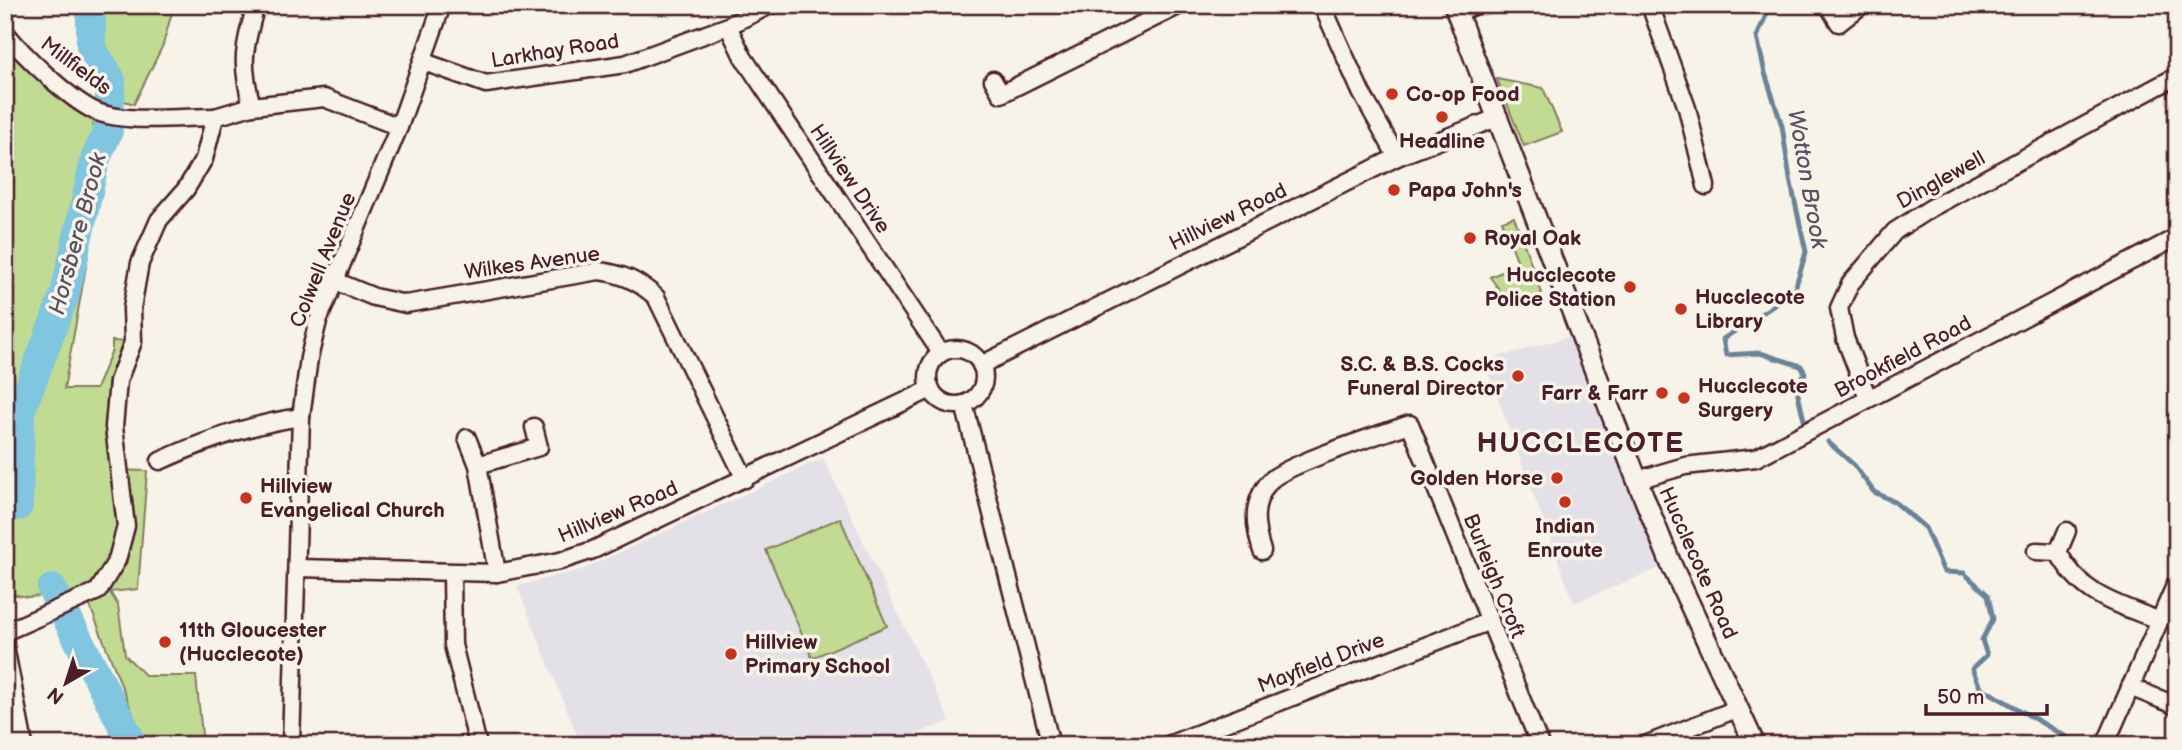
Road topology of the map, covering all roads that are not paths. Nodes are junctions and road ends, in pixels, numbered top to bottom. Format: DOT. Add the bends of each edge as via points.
graph roads {
  1 [pos="256,5"];
  2 [pos="442,5"];
  3 [pos="770,5"];
  4 [pos="1180,5"];
  5 [pos="1322,5"];
  6 [pos="1476,5"];
  7 [pos="1650,5"];
  8 [pos="1862,5"];
  9 [pos="1456,9"];
  10 [pos="1831,10"];
  11 [pos="727,26"];
  12 [pos="5,32"];
  13 [pos="424,62"];
  14 [pos="2177,76"];
  15 [pos="1000,93"];
  16 [pos="252,106"];
  17 [pos="215,117"];
  18 [pos="1499,117"];
  19 [pos="399,127"];
  20 [pos="1397,157"];
  21 [pos="1706,186"];
  22 [pos="2177,237"];
  23 [pos="335,281"];
  24 [pos="941,353"];
  25 [pos="981,365"];
  26 [pos="930,389"];
  27 [pos="1868,398"];
  28 [pos="964,404"];
  29 [pos="301,417"];
  30 [pos="534,428"];
  31 [pos="467,438"];
  32 [pos="160,461"];
  33 [pos="478,465"];
  34 [pos="745,479"];
  35 [pos="1637,480"];
  36 [pos="2067,531"];
  37 [pos="1262,551"];
  38 [pos="2036,551"];
  39 [pos="2058,552"];
  40 [pos="298,568"];
  41 [pos="452,573"];
  42 [pos="497,573"];
  43 [pos="2177,581"];
  44 [pos="2158,620"];
  45 [pos="1490,621"];
  46 [pos="5,632"];
  47 [pos="5,646"];
  48 [pos="2130,687"];
  49 [pos="2177,706"];
  50 [pos="1739,708"];
  51 [pos="24,745"];
  52 [pos="291,745"];
  53 [pos="478,745"];
  54 [pos="1051,745"];
  55 [pos="1167,745"];
  56 [pos="1540,745"];
  57 [pos="1645,745"];
  58 [pos="1755,745"];
  59 [pos="2105,745"];
  1 -- 16 [label="street" via="244,48 243,73"];
  2 -- 13 [label="street, Colwell Avenue"];
  3 -- 11 [label="street, Larkhay Road"];
  4 -- 15 [label="street"];
  5 -- 20 [label="street" via="1361,92"];
  6 -- 9 [label="street"];
  7 -- 21 [label="street" via="1686,107 1694,172"];
  8 -- 10 [label="street" via="1839,23"];
  9 -- 18 [label="street, Hucclecote Road"];
  11 -- 13 [label="street, Larkhay Road" via="625,64 486,84"];
  11 -- 24 [label="street, Hillview Drive" via="743,57"];
  12 -- 17 [label="street, Millfields" via="35,66 96,111"];
  13 -- 19 [label="street, Colwell Avenue"];
  14 -- 27 [label="street, Dinglewell" via="1895,231 1850,285 1839,308 1844,338"];
  16 -- 17 [label="street"];
  16 -- 19 [label="street" via="324,98"];
  17 -- 46 [label="street" via="204,159 159,220 140,263 132,308 133,342 118,381 114,428 126,526 117,561 98,591"];
  18 -- 20 [label="street, Hillview Road"];
  18 -- 35 [label="street, Hucclecote Road"];
  19 -- 23 [label="street, Colwell Avenue"];
  20 -- 25 [label="street, Hillview Road"];
  22 -- 27 [label="street, Brookfield Road"];
  23 -- 29 [label="street, Colwell Avenue" via="312,345"];
  23 -- 34 [label="street, Wilkes Avenue" via="374,297 406,303 598,271 639,282 656,297"];
  24 -- 25 [label="street" via="963,350"];
  24 -- 26 [label="street" via="930,366"];
  25 -- 28 [label="street" via="982,388"];
  26 -- 28 [label="street" via="942,401"];
  26 -- 34 [label="street, Hillview Road"];
  27 -- 35 [label="street, Brookfield Road" via="1756,458 1685,466"];
  28 -- 54 [label="street"];
  29 -- 32 [label="street" via="223,435"];
  29 -- 40 [label="street, Colwell Avenue"];
  30 -- 33 [label="street" via="542,454"];
  31 -- 33 [label="street"];
  33 -- 42 [label="street"];
  34 -- 42 [label="street, Hillview Road" via="593,550"];
  35 -- 50 [label="street, Hucclecote Road"];
  36 -- 39 [label="street"];
  37 -- 45 [label="street, Burleigh Croft" via="1247,530 1260,496 1278,475 1410,424"];
  38 -- 39 [label="street"];
  39 -- 44 [label="street" via="2079,584 2096,596"];
  40 -- 41 [label="street, Hillview Road"];
  40 -- 52 [label="street, Colwell Avenue"];
  41 -- 42 [label="street, Hillview Road"];
  41 -- 53 [label="street" via="453,645"];
  43 -- 44 [label="street"];
  44 -- 48 [label="street"];
  45 -- 55 [label="street, Mayfield Drive"];
  45 -- 56 [label="street, Burleigh Croft"];
  47 -- 51 [label="street"];
  48 -- 49 [label="street"];
  48 -- 59 [label="street"];
  50 -- 57 [label="street"];
  50 -- 58 [label="street, Hucclecote Road"];
}
